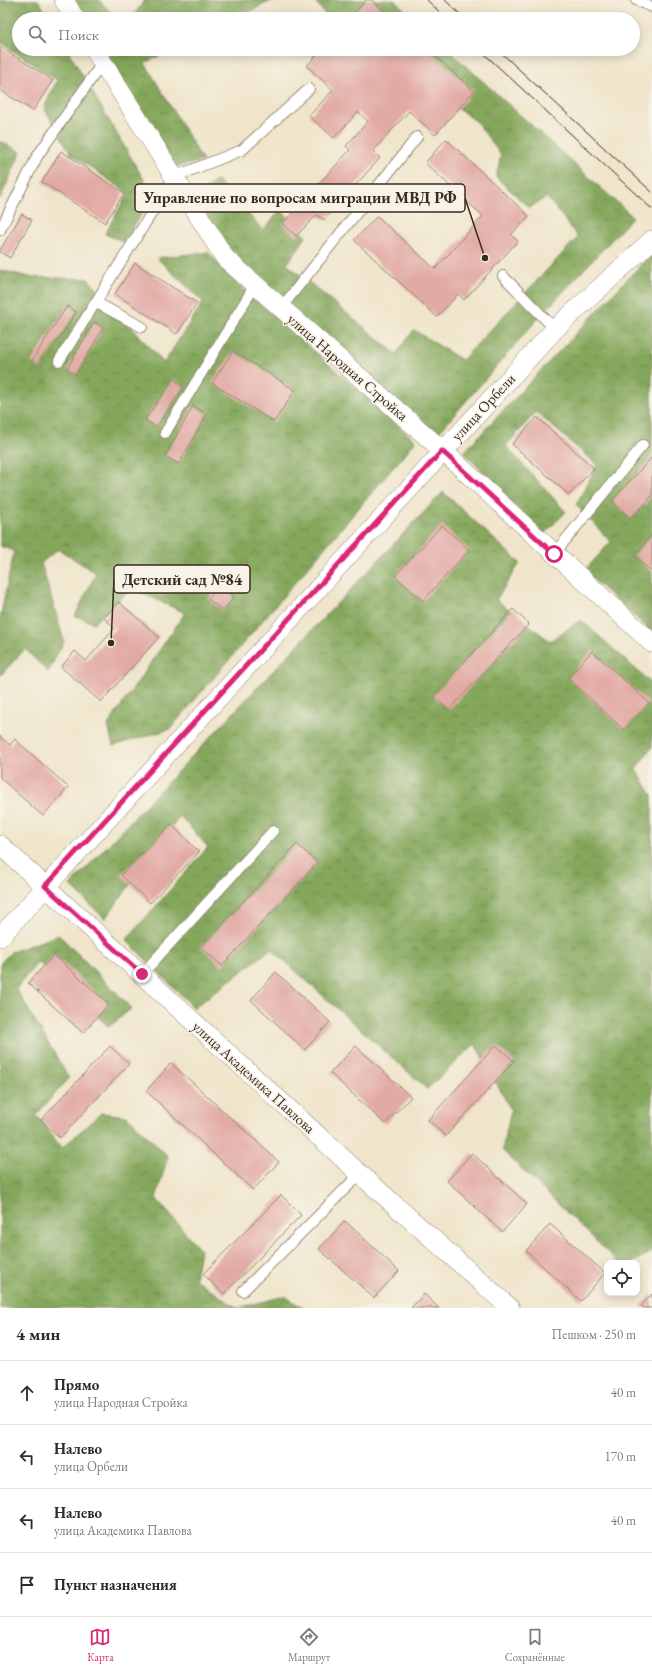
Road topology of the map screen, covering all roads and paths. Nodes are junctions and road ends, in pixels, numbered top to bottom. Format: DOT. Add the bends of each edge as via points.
graph roads {
  1 [pos="64,0"];
  2 [pos="636,0"];
  3 [pos="652,7"];
  4 [pos="72,12"];
  5 [pos="98,56"];
  6 [pos="309,89"];
  7 [pos="417,137"];
  8 [pos="174,177"];
  9 [pos="0,230"];
  10 [pos="652,240"];
  11 [pos="504,276"];
  12 [pos="255,285"];
  13 [pos="95,302"];
  14 [pos="281,308"];
  15 [pos="142,327"];
  16 [pos="554,329"];
  17 [pos="59,361"];
  18 [pos="165,433"];
  19 [pos="643,445"];
  20 [pos="442,451"];
  21 [pos="554,554"];
  22 [pos="652,644"];
  23 [pos="273,831"];
  24 [pos="0,845"];
  25 [pos="45,886"];
  26 [pos="0,936"];
  27 [pos="142,974"];
  28 [pos="360,1174"];
  29 [pos="243,1290"];
  30 [pos="510,1308"];
  1 -- 4 [label="street"];
  2 -- 3 [label="lane"];
  5 -- 8 [label="street, улица Народная Стройка"];
  5 -- 9 [label="lane" via="38,155"];
  6 -- 8 [label="lane" via="242,150"];
  7 -- 14 [label="lane"];
  8 -- 12 [label="street, улица Народная Стройка" via="225,258"];
  8 -- 13 [label="lane"];
  10 -- 16 [label="street, улица Орбели"];
  11 -- 16 [label="lane"];
  12 -- 14 [label="street, улица Народная Стройка"];
  12 -- 18 [label="lane"];
  13 -- 15 [label="lane"];
  13 -- 17 [label="lane"];
  14 -- 20 [label="street, улица Народная Стройка"];
  16 -- 20 [label="street, улица Орбели"];
  19 -- 21 [label="lane"];
  20 -- 21 [label="street, улица Народная Стройка"];
  20 -- 25 [label="street, улица Орбели"];
  21 -- 22 [label="street, улица Народная Стройка"];
  23 -- 27 [label="lane"];
  24 -- 25 [label="street, улица Академика Павлова"];
  25 -- 26 [label="street, улица Орбели"];
  25 -- 27 [label="street, улица Академика Павлова"];
  27 -- 28 [label="street, улица Академика Павлова"];
  28 -- 29 [label="lane"];
  28 -- 30 [label="street, улица Академика Павлова"];
}
